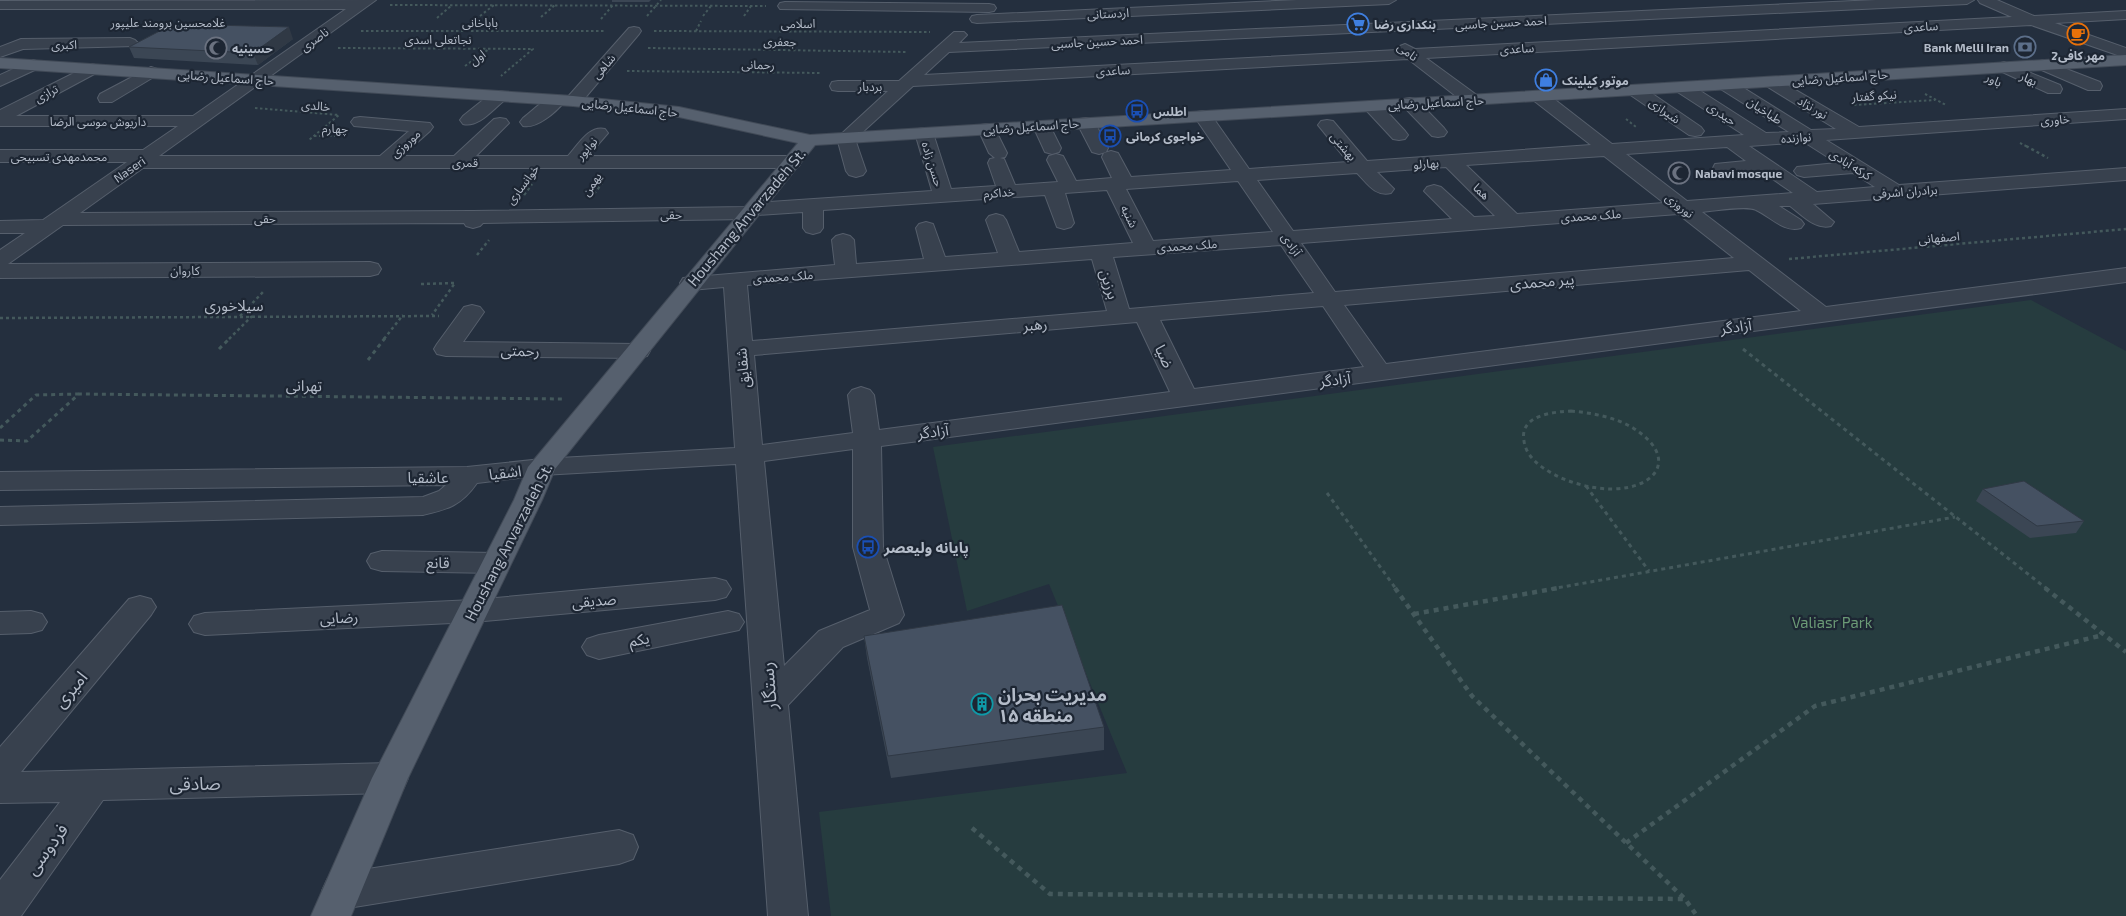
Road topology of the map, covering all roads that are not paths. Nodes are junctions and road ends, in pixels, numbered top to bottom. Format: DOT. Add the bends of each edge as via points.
graph roads {
  1 [pos="1389,0"];
  2 [pos="1968,0"];
  3 [pos="1985,0"];
  4 [pos="1344,2"];
  5 [pos="365,3"];
  6 [pos="0,5"];
  7 [pos="785,6"];
  8 [pos="988,9"];
  9 [pos="2126,14"];
  10 [pos="2032,20"];
  11 [pos="307,23"];
  12 [pos="331,27"];
  13 [pos="1377,28"];
  14 [pos="634,31"];
  15 [pos="130,43"];
  16 [pos="943,50"];
  17 [pos="0,52"];
  18 [pos="2126,53"];
  19 [pos="1412,54"];
  20 [pos="2126,60"];
  21 [pos="0,63"];
  22 [pos="33,65"];
  23 [pos="2043,65"];
  24 [pos="2004,67"];
  25 [pos="92,69"];
  26 [pos="1971,69"];
  27 [pos="151,72"];
  28 [pos="259,79"];
  29 [pos="832,80"];
  30 [pos="0,81"];
  31 [pos="1769,82"];
  32 [pos="906,84"];
  33 [pos="1725,84"];
  34 [pos="2094,86"];
  35 [pos="1682,87"];
  36 [pos="2054,89"];
  37 [pos="1636,90"];
  38 [pos="2017,90"];
  39 [pos="499,96"];
  40 [pos="1539,96"];
  41 [pos="106,98"];
  42 [pos="1472,100"];
  43 [pos="565,101"];
  44 [pos="1410,103"];
  45 [pos="1372,106"];
  46 [pos="2004,106"];
  47 [pos="2126,114"];
  48 [pos="1203,116"];
  49 [pos="0,119"];
  50 [pos="2049,119"];
  51 [pos="469,120"];
  52 [pos="196,121"];
  53 [pos="360,122"];
  54 [pos="529,122"];
  55 [pos="500,123"];
  56 [pos="1086,123"];
  57 [pos="1984,124"];
  58 [pos="1327,125"];
  59 [pos="1042,126"];
  60 [pos="987,129"];
  61 [pos="1695,131"];
  62 [pos="1438,132"];
  63 [pos="599,133"];
  64 [pos="924,133"];
  65 [pos="1856,133"];
  66 [pos="1806,136"];
  67 [pos="846,138"];
  68 [pos="1762,139"];
  69 [pos="810,140"];
  70 [pos="1730,142"];
  71 [pos="1506,150"];
  72 [pos="1609,150"];
  73 [pos="1454,153"];
  74 [pos="1551,154"];
  75 [pos="0,156"];
  76 [pos="143,159"];
  77 [pos="1169,160"];
  78 [pos="385,162"];
  79 [pos="459,162"];
  80 [pos="573,162"];
  81 [pos="792,162"];
  82 [pos="1407,164"];
  83 [pos="1764,165"];
  84 [pos="1362,167"];
  85 [pos="1722,168"];
  86 [pos="1856,168"];
  87 [pos="1569,169"];
  88 [pos="856,171"];
  89 [pos="1804,171"];
  90 [pos="1520,174"];
  91 [pos="2126,174"];
  92 [pos="1244,175"];
  93 [pos="1183,179"];
  94 [pos="1119,184"];
  95 [pos="1061,188"];
  96 [pos="1384,189"];
  97 [pos="1434,191"];
  98 [pos="1905,191"];
  99 [pos="1008,192"];
  100 [pos="943,196"];
  101 [pos="1803,198"];
  102 [pos="1757,202"];
  103 [pos="813,205"];
  104 [pos="1943,206"];
  105 [pos="1683,208"];
  106 [pos="751,211"];
  107 [pos="996,220"];
  108 [pos="1512,220"];
  109 [pos="53,222"];
  110 [pos="1824,222"];
  111 [pos="1064,223"];
  112 [pos="1469,224"];
  113 [pos="1794,224"];
  114 [pos="0,226"];
  115 [pos="813,228"];
  116 [pos="926,228"];
  117 [pos="1367,232"];
  118 [pos="1287,238"];
  119 [pos="843,240"];
  120 [pos="1146,248"];
  121 [pos="1101,252"];
  122 [pos="1382,252"];
  123 [pos="1011,259"];
  124 [pos="0,260"];
  125 [pos="1754,263"];
  126 [pos="936,264"];
  127 [pos="370,269"];
  128 [pos="0,270"];
  129 [pos="846,271"];
  130 [pos="2126,275"];
  131 [pos="735,280"];
  132 [pos="691,283"];
  133 [pos="1329,299"];
  134 [pos="1145,314"];
  135 [pos="470,315"];
  136 [pos="1821,315"];
  137 [pos="1120,316"];
  138 [pos="740,349"];
  139 [pos="638,351"];
  140 [pos="1380,373"];
  141 [pos="861,395"];
  142 [pos="1186,398"];
  143 [pos="867,440"];
  144 [pos="748,455"];
  145 [pos="542,467"];
  146 [pos="467,476"];
  147 [pos="0,481"];
  148 [pos="0,516"];
  149 [pos="382,561"];
  150 [pos="495,563"];
  151 [pos="715,589"];
  152 [pos="676,592"];
  153 [pos="140,607"];
  154 [pos="473,611"];
  155 [pos="31,622"];
  156 [pos="728,622"];
  157 [pos="0,623"];
  158 [pos="204,624"];
  159 [pos="680,631"];
  160 [pos="599,647"];
  161 [pos="770,702"];
  162 [pos="0,772"];
  163 [pos="390,778"];
  164 [pos="93,786"];
  165 [pos="0,788"];
  166 [pos="619,847"];
  167 [pos="336,904"];
  168 [pos="0,912"];
  169 [pos="788,916"];
  1 -- 4 [label="street, اردستانی"];
  2 -- 13 [label="street, احمد حسین جاسبی"];
  3 -- 10 [label="street"];
  4 -- 8 [label="street, اردستانی"];
  4 -- 13 [label="street, نامی"];
  5 -- 6 [label="street"];
  5 -- 12 [label="street, ناصری"];
  7 -- 8 [label="street, اردستانی"];
  8 -- 16 [label="street"];
  9 -- 10 [label="street, ساعدی"];
  10 -- 18 [label="street"];
  10 -- 19 [label="street, ساعدی"];
  11 -- 12 [label="street"];
  12 -- 28 [label="street, ناصری"];
  13 -- 16 [label="street, احمد حسین جاسبی"];
  13 -- 19 [label="street, نامی"];
  14 -- 43 [label="street, شاهی" via="599,71"];
  15 -- 17 [label="street, اکبری" via="21,44"];
  16 -- 32 [label="street"];
  19 -- 32 [label="street, ساعدی"];
  19 -- 42 [label="street, نامی"];
  20 -- 23 [label="main road, حاج اسماعیل رضایی"];
  21 -- 22 [label="main road, حاج اسماعیل رضایی"];
  22 -- 25 [label="main road, حاج اسماعیل رضایی"];
  22 -- 30 [label="street"];
  23 -- 24 [label="main road, حاج اسماعیل رضایی"];
  23 -- 34 [label="street"];
  24 -- 26 [label="main road, حاج اسماعیل رضایی"];
  24 -- 36 [label="street, بهار"];
  25 -- 27 [label="main road, حاج اسماعیل رضایی"];
  25 -- 49 [label="street, ترازی"];
  26 -- 31 [label="main road, حاج اسماعیل رضایی"];
  26 -- 38 [label="street, باور"];
  27 -- 28 [label="main road, حاج اسماعیل رضایی"];
  27 -- 41 [label="street"];
  28 -- 39 [label="main road, حاج اسماعیل رضایی"];
  28 -- 52 [label="street, Naseri"];
  29 -- 32 [label="street, بردبار"];
  31 -- 33 [label="main road, حاج اسماعیل رضایی"];
  31 -- 65 [label="street, نور نژاد"];
  32 -- 67 [label="street"];
  33 -- 35 [label="main road, حاج اسماعیل رضایی"];
  33 -- 66 [label="street, طباخیان"];
  35 -- 37 [label="main road, حاج اسماعیل رضایی"];
  35 -- 68 [label="street, حیدری"];
  37 -- 40 [label="main road, حاج اسماعیل رضایی"];
  37 -- 61 [label="street, شیرازی"];
  39 -- 43 [label="main road, حاج اسماعیل رضایی"];
  39 -- 51 [label="street"];
  40 -- 42 [label="main road, حاج اسماعیل رضایی"];
  40 -- 72 [label="street, نوروزی"];
  42 -- 44 [label="main road, حاج اسماعیل رضایی"];
  43 -- 54 [label="street, شاهی"];
  43 -- 69 [label="main road, حاج اسماعیل رضایی" via="679,112"];
  44 -- 45 [label="main road, حاج اسماعیل رضایی"];
  44 -- 62 [label="street"];
  45 -- 48 [label="main road, حاج اسماعیل رضایی"];
  45 -- 82 [label="street"];
  46 -- 50 [label="street"];
  47 -- 50 [label="street, خاوری"];
  48 -- 56 [label="main road, حاج اسماعیل رضایی"];
  48 -- 92 [label="street, آزادی"];
  49 -- 52 [label="street, داریوش موسی الرضا"];
  50 -- 57 [label="street, خاوری"];
  52 -- 76 [label="street, Naseri"];
  53 -- 78 [label="street, موروزی" via="424,127"];
  55 -- 79 [label="street"];
  56 -- 59 [label="main road, حاج اسماعیل رضایی"];
  56 -- 94 [label="street, شنبه"];
  57 -- 65 [label="street, نوازنده"];
  58 -- 84 [label="street, بهشتی"];
  59 -- 60 [label="main road, حاج اسماعیل رضایی"];
  59 -- 95 [label="street" via="1054,154"];
  60 -- 64 [label="main road, حاج اسماعیل رضایی"];
  60 -- 99 [label="street"];
  63 -- 80 [label="street, نواپور"];
  64 -- 67 [label="main road, حاج اسماعیل رضایی"];
  64 -- 100 [label="street, حسن زاده"];
  65 -- 66 [label="street, نوازنده"];
  66 -- 68 [label="street, نوازنده"];
  66 -- 86 [label="street, کرکه آبادی"];
  67 -- 69 [label="main road, حاج اسماعیل رضایی"];
  67 -- 88 [label="street"];
  68 -- 70 [label="street, نوازنده"];
  69 -- 81 [label="main road, Houshang Anvarzadeh St."];
  70 -- 72 [label="street, نوازنده"];
  70 -- 83 [label="street"];
  71 -- 73 [label="street, بهارلو" via="1472,159"];
  71 -- 74 [label="street, بهارلو" via="1527,156"];
  71 -- 90 [label="street"];
  72 -- 74 [label="street, بهارلو"];
  72 -- 105 [label="street, نوروزی"];
  73 -- 82 [label="street, بهارلو"];
  73 -- 108 [label="street, هما"];
  74 -- 87 [label="street"];
  75 -- 76 [label="street, محمدمهدی تسبیحی"];
  76 -- 78 [label="street, قمری"];
  76 -- 109 [label="street, Naseri"];
  77 -- 93 [label="street"];
  78 -- 79 [label="street, قمری"];
  79 -- 80 [label="street, قمری"];
  80 -- 81 [label="street, قمری"];
  81 -- 106 [label="main road, Houshang Anvarzadeh St."];
  82 -- 84 [label="street, بهارلو"];
  83 -- 85 [label="street"];
  83 -- 101 [label="street"];
  84 -- 92 [label="street, بهارلو"];
  84 -- 96 [label="street, بهشتی"];
  86 -- 89 [label="street"];
  86 -- 98 [label="street, کرکه آبادی"];
  91 -- 98 [label="street, برادران اشرفی"];
  92 -- 93 [label="street, خداکرم"];
  92 -- 118 [label="street, آزادی"];
  93 -- 94 [label="street, خداکرم"];
  94 -- 95 [label="street, خداکرم"];
  94 -- 120 [label="street, شنبه"];
  95 -- 99 [label="street, خداکرم"];
  95 -- 111 [label="street"];
  97 -- 112 [label="street"];
  98 -- 101 [label="street, برادران اشرفی"];
  98 -- 104 [label="street, کرکه آبادی"];
  99 -- 100 [label="street, خداکرم"];
  100 -- 103 [label="street, خداکرم" via="900,191"];
  101 -- 102 [label="street, برادران اشرفی"];
  101 -- 110 [label="street"];
  102 -- 105 [label="street, برادران اشرفی"];
  102 -- 113 [label="street"];
  103 -- 106 [label="street, خداکرم"];
  103 -- 115 [label="street"];
  105 -- 108 [label="street, ملک محمدی"];
  105 -- 125 [label="street, نوروزی"];
  106 -- 109 [label="street, حقی" via="508,216 473,220"];
  106 -- 132 [label="main road, Houshang Anvarzadeh St."];
  107 -- 123 [label="street"];
  108 -- 112 [label="street, ملک محمدی"];
  109 -- 114 [label="street, حقی"];
  109 -- 124 [label="street, Naseri"];
  112 -- 117 [label="street, ملک محمدی"];
  116 -- 126 [label="street"];
  117 -- 118 [label="street, ملک محمدی"];
  117 -- 122 [label="street"];
  118 -- 120 [label="street, ملک محمدی"];
  118 -- 133 [label="street, آزادی"];
  119 -- 129 [label="street"];
  120 -- 121 [label="street, ملک محمدی"];
  121 -- 123 [label="street, ملک محمدی"];
  121 -- 137 [label="street, برزین"];
  123 -- 126 [label="street, ملک محمدی"];
  125 -- 133 [label="street, پیر محمدی"];
  125 -- 136 [label="street, نوروزی"];
  126 -- 129 [label="street, ملک محمدی"];
  127 -- 128 [label="street, کاروان"];
  129 -- 131 [label="street, ملک محمدی"];
  130 -- 136 [label="street, آزادگر"];
  131 -- 132 [label="street, ملک محمدی"];
  131 -- 138 [label="street, شقایق"];
  132 -- 139 [label="main road, Houshang Anvarzadeh St."];
  133 -- 134 [label="street, رهبر"];
  133 -- 140 [label="street, آزادی"];
  134 -- 137 [label="street, رهبر"];
  134 -- 142 [label="street, ضیا"];
  135 -- 139 [label="street, رحمتی" via="446,349"];
  136 -- 140 [label="street, آزادگر"];
  137 -- 138 [label="street, رهبر"];
  138 -- 144 [label="street, شقایق"];
  139 -- 145 [label="main road, Houshang Anvarzadeh St."];
  140 -- 142 [label="street, آزادگر"];
  141 -- 143 [label="street"];
  142 -- 143 [label="street, آزادگر"];
  143 -- 144 [label="street, آزادگر"];
  143 -- 161 [label="street" via="868,547 888,615 830,639"];
  144 -- 145 [label="street, آزادگر"];
  144 -- 161 [label="street, رستگار"];
  145 -- 146 [label="street, اشقیا"];
  145 -- 150 [label="main road, Houshang Anvarzadeh St."];
  146 -- 147 [label="street, عاشقیا"];
  146 -- 148 [label="street, عاشقیا" via="460,489 448,499 423,506"];
  149 -- 150 [label="street, قانع"];
  150 -- 154 [label="main road, Houshang Anvarzadeh St."];
  151 -- 152 [label="street, صدیقی"];
  152 -- 154 [label="street, صدیقی"];
  152 -- 159 [label="street"];
  153 -- 162 [label="street, امیری"];
  154 -- 158 [label="street, رضایی"];
  154 -- 163 [label="main road, Houshang Anvarzadeh St."];
  155 -- 157 [label="street"];
  156 -- 159 [label="street, یکم"];
  159 -- 160 [label="street, یکم"];
  161 -- 169 [label="street, رستگار"];
  163 -- 164 [label="street, صادقی"];
  163 -- 167 [label="main road, Houshang Anvarzadeh St."];
  164 -- 165 [label="street, صادقی"];
  164 -- 168 [label="street, فردوسی"];
  166 -- 167 [label="street"];
}
